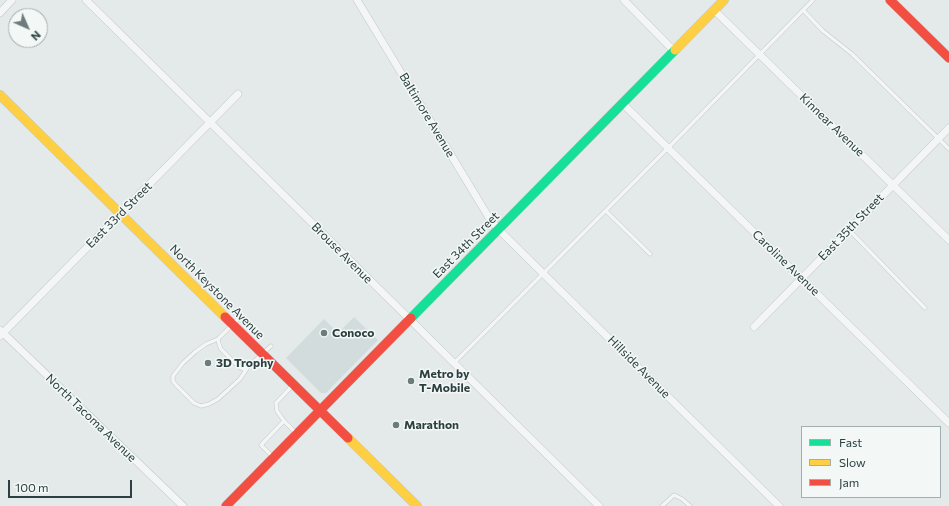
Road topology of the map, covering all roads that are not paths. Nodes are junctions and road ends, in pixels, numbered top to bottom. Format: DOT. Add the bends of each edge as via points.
graph roads {
  1 [pos="12,0"];
  2 [pos="86,0"];
  3 [pos="357,0"];
  4 [pos="624,0"];
  5 [pos="724,0"];
  6 [pos="813,0"];
  7 [pos="890,0"];
  8 [pos="714,10"];
  9 [pos="803,10"];
  10 [pos="0,13"];
  11 [pos="674,51"];
  12 [pos="760,54"];
  13 [pos="949,58"];
  14 [pos="238,94"];
  15 [pos="0,95"];
  16 [pos="622,103"];
  17 [pos="210,122"];
  18 [pos="949,128"];
  19 [pos="938,139"];
  20 [pos="668,148"];
  21 [pos="949,149"];
  22 [pos="893,185"];
  23 [pos="606,211"];
  24 [pos="120,214"];
  25 [pos="498,229"];
  26 [pos="848,230"];
  27 [pos="949,240"];
  28 [pos="650,254"];
  29 [pos="543,273"];
  30 [pos="801,278"];
  31 [pos="925,308"];
  32 [pos="240,317"];
  33 [pos="410,319"];
  34 [pos="233,325"];
  35 [pos="754,327"];
  36 [pos="1,333"];
  37 [pos="218,340"];
  38 [pos="271,346"];
  39 [pos="262,354"];
  40 [pos="454,363"];
  41 [pos="248,367"];
  42 [pos="294,385"];
  43 [pos="320,410"];
  44 [pos="284,421"];
  45 [pos="949,422"];
  46 [pos="296,434"];
  47 [pos="273,457"];
  48 [pos="183,506"];
  49 [pos="226,506"];
  50 [pos="416,506"];
  51 [pos="599,506"];
  52 [pos="662,506"];
  53 [pos="690,506"];
  54 [pos="779,506"];
  1 -- 10 [label="street"];
  2 -- 17 [label="street, Brouse Avenue"];
  3 -- 25 [label="street, Baltimore Avenue"];
  4 -- 11 [label="street"];
  5 -- 8 [label="main road, East 34th Street"];
  6 -- 9 [label="lane"];
  7 -- 13 [label="main road"];
  8 -- 11 [label="main road, East 34th Street"];
  8 -- 12 [label="street, Kinnear Avenue"];
  9 -- 12 [label="lane"];
  9 -- 19 [label="lane" via="823,31 852,54"];
  11 -- 16 [label="main road, East 34th Street"];
  12 -- 20 [label="lane"];
  12 -- 22 [label="street, Kinnear Avenue"];
  14 -- 17 [label="street, East 33rd Street"];
  15 -- 24 [label="main road, North Keystone Avenue"];
  16 -- 20 [label="street, Caroline Avenue"];
  16 -- 25 [label="main road, East 34th Street"];
  17 -- 24 [label="street, East 33rd Street"];
  17 -- 33 [label="street, Brouse Avenue"];
  18 -- 19 [label="street, East 35th Street"];
  19 -- 21 [label="lane"];
  19 -- 22 [label="street, East 35th Street"];
  20 -- 23 [label="lane"];
  20 -- 30 [label="street, Caroline Avenue"];
  22 -- 26 [label="street, East 35th Street"];
  22 -- 27 [label="street, Kinnear Avenue"];
  23 -- 28 [label="lane"];
  23 -- 29 [label="lane"];
  24 -- 34 [label="main road, North Keystone Avenue"];
  24 -- 36 [label="street, East 33rd Street"];
  25 -- 29 [label="street, Hillside Avenue"];
  25 -- 33 [label="main road, East 34th Street"];
  26 -- 30 [label="street, East 35th Street"];
  26 -- 31 [label="lane"];
  29 -- 40 [label="lane"];
  29 -- 54 [label="street, Hillside Avenue"];
  30 -- 35 [label="street, East 35th Street"];
  30 -- 45 [label="street, Caroline Avenue"];
  32 -- 34 [label="lane"];
  33 -- 40 [label="street, Brouse Avenue"];
  33 -- 43 [label="main road, East 34th Street"];
  34 -- 37 [label="lane"];
  34 -- 39 [label="main road, North Keystone Avenue"];
  36 -- 48 [label="street, North Tacoma Avenue"];
  37 -- 41 [label="lane" via="221,349 239,367"];
  37 -- 41 [label="lane" via="206,344 195,352 173,376 176,385 194,403 201,406 218,398 240,379"];
  38 -- 39 [label="lane"];
  39 -- 41 [label="lane"];
  39 -- 42 [label="main road, North Keystone Avenue"];
  40 -- 51 [label="street, Brouse Avenue"];
  42 -- 43 [label="main road, North Keystone Avenue"];
  42 -- 44 [label="lane" via="276,403 277,411"];
  43 -- 46 [label="main road, East 34th Street"];
  43 -- 50 [label="main road, North Keystone Avenue"];
  44 -- 46 [label="lane"];
  44 -- 47 [label="lane" via="261,445"];
  46 -- 47 [label="main road, East 34th Street"];
  47 -- 49 [label="main road, East 34th Street"];
  52 -- 53 [label="lane" via="674,496"];
}
